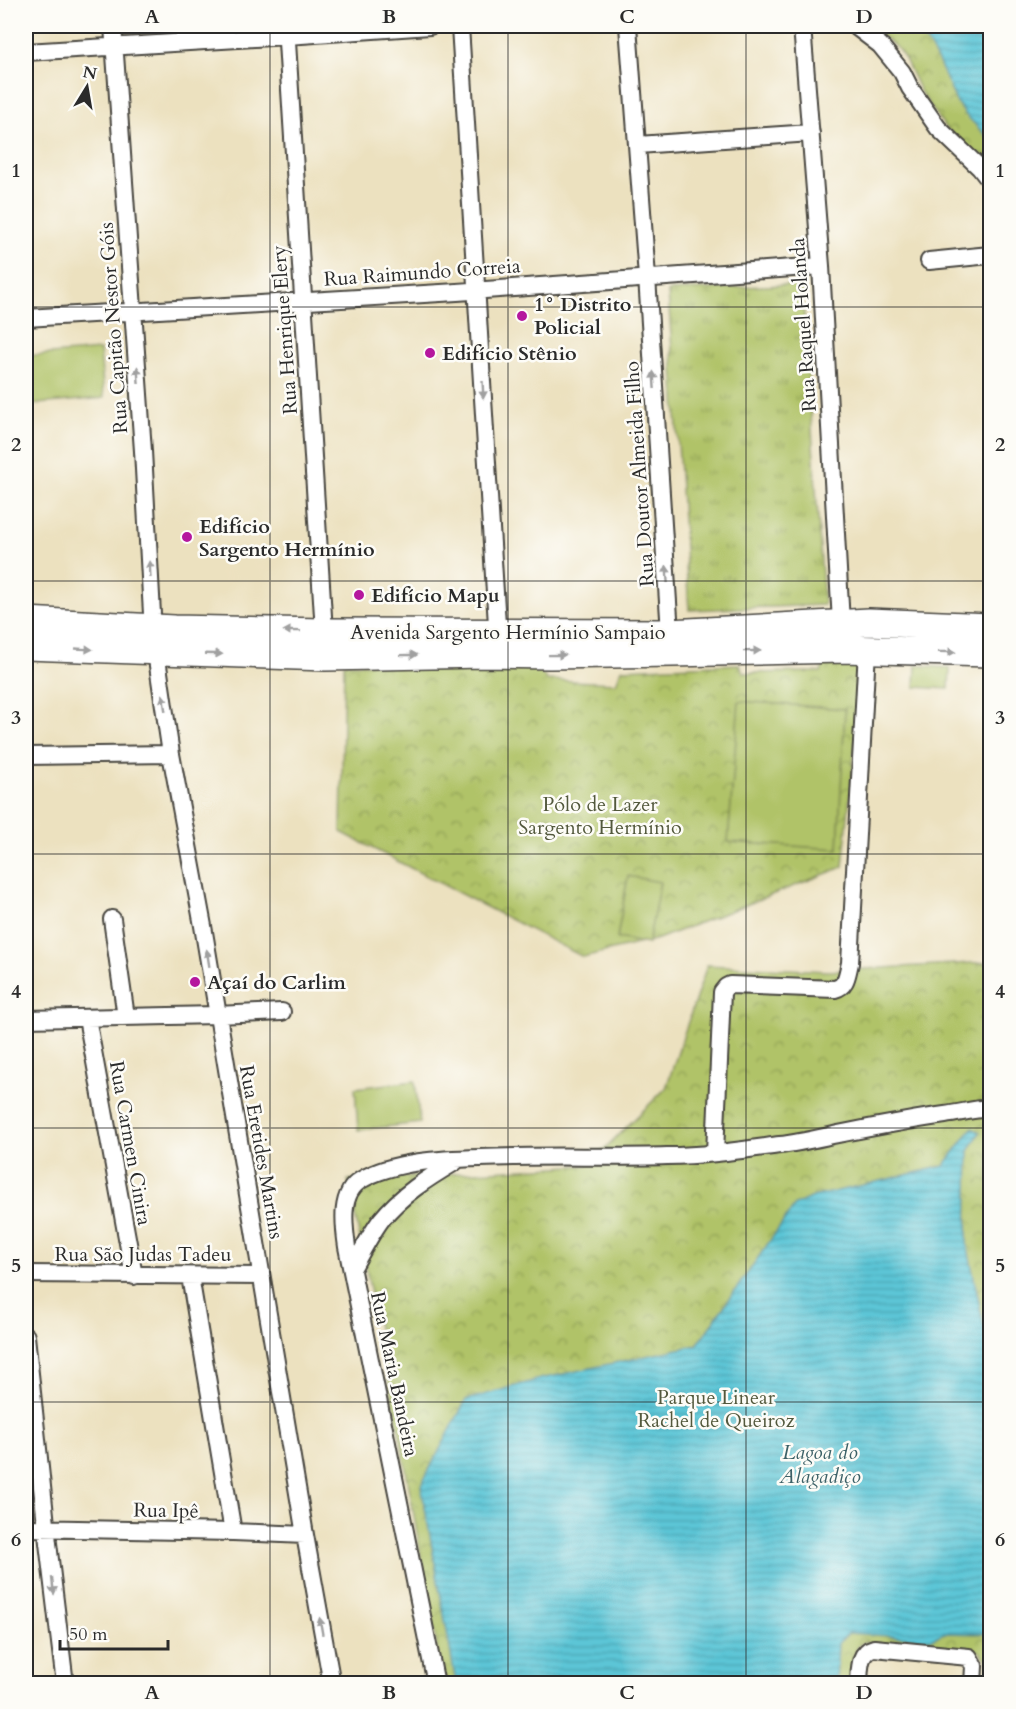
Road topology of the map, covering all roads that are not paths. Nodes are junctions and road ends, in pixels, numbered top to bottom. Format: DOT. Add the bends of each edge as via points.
graph roads {
  1 [pos="113,26"];
  2 [pos="430,26"];
  3 [pos="460,26"];
  4 [pos="628,26"];
  5 [pos="802,26"];
  6 [pos="855,26"];
  7 [pos="286,31"];
  8 [pos="115,47"];
  9 [pos="26,52"];
  10 [pos="811,133"];
  11 [pos="638,145"];
  12 [pos="990,181"];
  13 [pos="990,255"];
  14 [pos="929,261"];
  15 [pos="821,266"];
  16 [pos="647,277"];
  17 [pos="477,290"];
  18 [pos="302,301"];
  19 [pos="133,311"];
  20 [pos="26,318"];
  21 [pos="26,621"];
  22 [pos="842,623"];
  23 [pos="990,627"];
  24 [pos="324,632"];
  25 [pos="670,633"];
  26 [pos="155,640"];
  27 [pos="498,643"];
  28 [pos="26,646"];
  29 [pos="867,650"];
  30 [pos="990,653"];
  31 [pos="171,754"];
  32 [pos="26,756"];
  33 [pos="112,919"];
  34 [pos="282,1012"];
  35 [pos="217,1016"];
  36 [pos="126,1017"];
  37 [pos="87,1018"];
  38 [pos="26,1019"];
  39 [pos="990,1108"];
  40 [pos="715,1153"];
  41 [pos="461,1159"];
  42 [pos="352,1269"];
  43 [pos="26,1274"];
  44 [pos="134,1276"];
  45 [pos="190,1276"];
  46 [pos="261,1276"];
  47 [pos="26,1336"];
  48 [pos="26,1527"];
  49 [pos="46,1528"];
  50 [pos="233,1532"];
  51 [pos="305,1535"];
  52 [pos="65,1683"];
  53 [pos="332,1683"];
  54 [pos="436,1683"];
  55 [pos="859,1683"];
  56 [pos="973,1683"];
  1 -- 8 [label="street, Rua Capitão Nestor Góis"];
  2 -- 7 [label="street"];
  3 -- 17 [label="street"];
  4 -- 11 [label="street, Rua Doutor Almeida Filho"];
  5 -- 10 [label="street, Rua Raquel Holanda"];
  6 -- 12 [label="street" via="886,51 938,128"];
  7 -- 8 [label="street"];
  7 -- 18 [label="street, Rua Henrique Elery"];
  8 -- 9 [label="street"];
  8 -- 19 [label="street, Rua Capitão Nestor Góis"];
  10 -- 11 [label="street"];
  10 -- 15 [label="street, Rua Raquel Holanda"];
  11 -- 16 [label="street, Rua Doutor Almeida Filho"];
  13 -- 14 [label="street"];
  15 -- 16 [label="street, Rua Raimundo Correia"];
  15 -- 22 [label="street, Rua Raquel Holanda"];
  16 -- 17 [label="street, Rua Raimundo Correia"];
  25 -- 16 [label="street, Rua Doutor Almeida Filho, one-way"];
  17 -- 18 [label="street, Rua Raimundo Correia"];
  17 -- 27 [label="street, one-way"];
  18 -- 19 [label="street, Rua Raimundo Correia"];
  18 -- 24 [label="street, Rua Henrique Elery"];
  19 -- 20 [label="street, Rua Raimundo Correia"];
  26 -- 19 [label="street, Rua Capitão Nestor Góis, one-way"];
  21 -- 26 [label="main road, Avenida Sargento Hermínio Sampaio"];
  22 -- 23 [label="main road, Avenida Sargento Hermínio Sampaio"];
  22 -- 25 [label="main road, Avenida Sargento Hermínio Sampaio"];
  24 -- 26 [label="main road, Avenida Sargento Hermínio Sampaio, one-way"];
  24 -- 27 [label="main road, Avenida Sargento Hermínio Sampaio"];
  25 -- 27 [label="main road, Avenida Sargento Hermínio Sampaio"];
  26 -- 27 [label="main road, Avenida Sargento Hermínio Sampaio, one-way" via="325,657"];
  28 -- 26 [label="main road, Avenida Sargento Hermínio Sampaio, one-way"];
  31 -- 26 [label="street, Rua Eretides Martins, one-way"];
  27 -- 29 [label="main road, Avenida Sargento Hermínio Sampaio, one-way" via="550,655"];
  29 -- 30 [label="main road, Avenida Sargento Hermínio Sampaio, one-way"];
  29 -- 40 [label="street" via="850,963 845,983 835,989 730,985 722,992"];
  31 -- 32 [label="street"];
  35 -- 31 [label="street, Rua Eretides Martins, one-way"];
  33 -- 36 [label="street"];
  34 -- 35 [label="street"];
  35 -- 36 [label="street"];
  35 -- 46 [label="street, Rua Eretides Martins"];
  36 -- 37 [label="street"];
  37 -- 38 [label="street"];
  37 -- 44 [label="street, Rua Carmen Cinira"];
  39 -- 40 [label="street, Rua Maria Bandeira" via="783,1145"];
  40 -- 41 [label="street, Rua Maria Bandeira"];
  41 -- 42 [label="street" via="407,1193 381,1221"];
  41 -- 42 [label="street, Rua Maria Bandeira" via="395,1166 353,1186 344,1215"];
  42 -- 54 [label="street, Rua Maria Bandeira"];
  43 -- 44 [label="street, Rua São Judas Tadeu"];
  44 -- 45 [label="street, Rua São Judas Tadeu"];
  45 -- 46 [label="street, Rua São Judas Tadeu"];
  45 -- 50 [label="street"];
  46 -- 51 [label="street, Rua Eretides Martins"];
  47 -- 49 [label="street"];
  48 -- 49 [label="street, Rua Ipê"];
  49 -- 50 [label="street, Rua Ipê"];
  49 -- 52 [label="street, one-way"];
  50 -- 51 [label="street, Rua Ipê"];
  53 -- 51 [label="street, Rua Eretides Martins, one-way"];
  55 -- 56 [label="street" via="862,1656 874,1648 969,1657 974,1666"];
}
